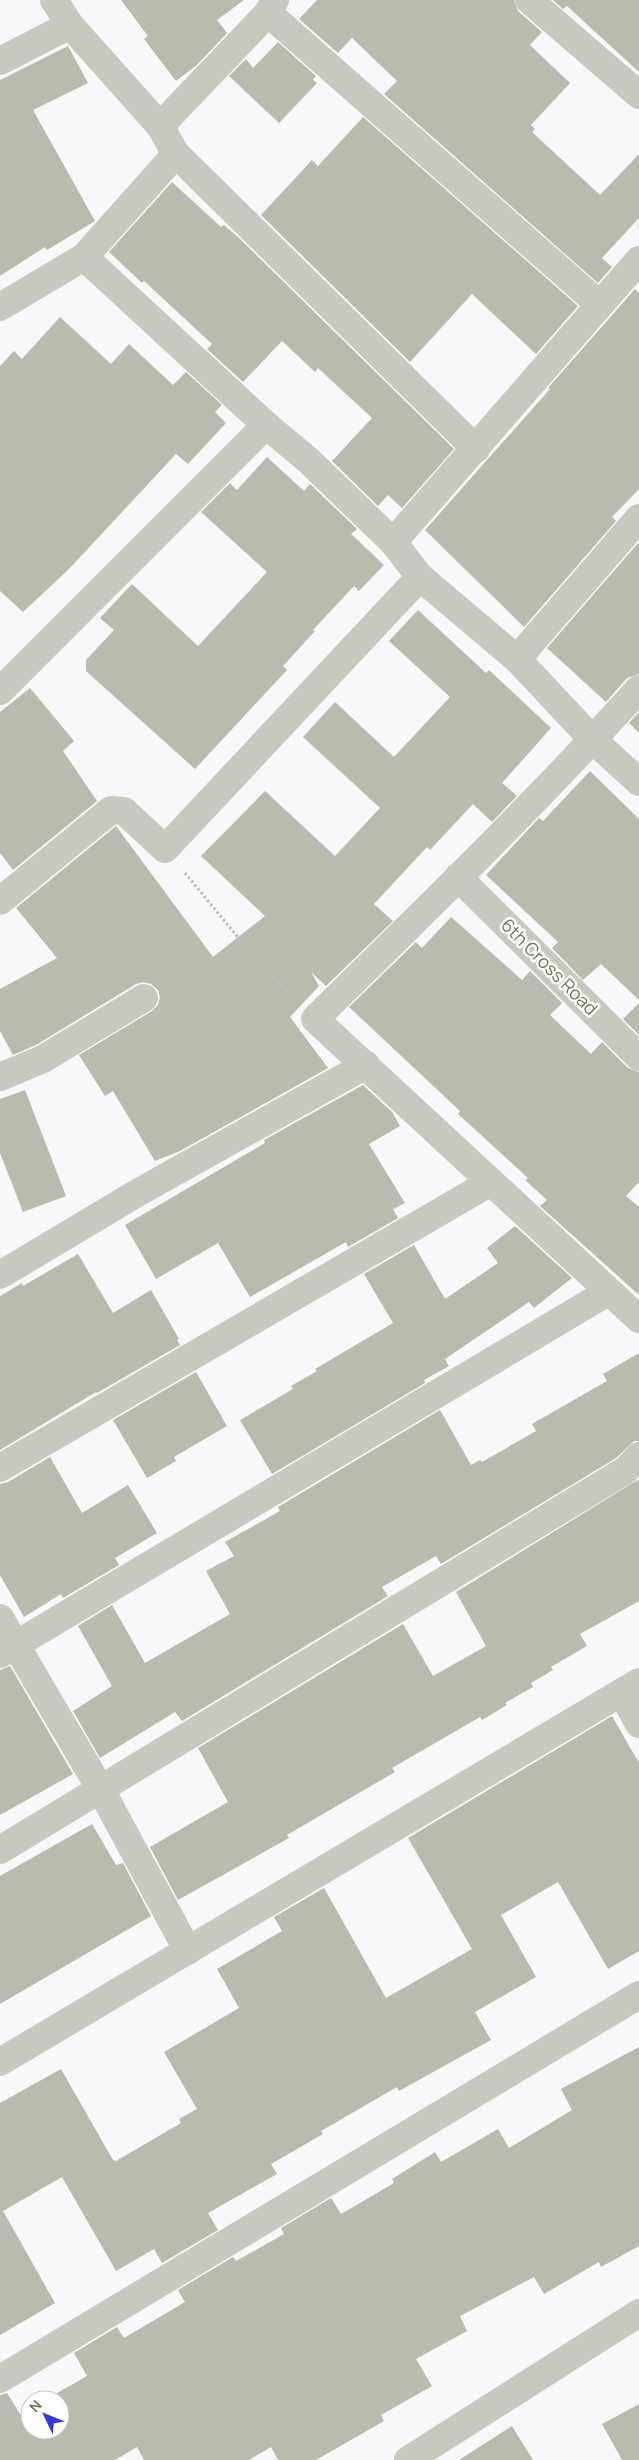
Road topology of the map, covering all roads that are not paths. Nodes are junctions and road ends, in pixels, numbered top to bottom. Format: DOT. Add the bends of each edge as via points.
graph roads {
  1 [pos="54,0"];
  2 [pos="528,0"];
  3 [pos="272,6"];
  4 [pos="70,25"];
  5 [pos="0,61"];
  6 [pos="639,95"];
  7 [pos="160,126"];
  8 [pos="176,154"];
  9 [pos="84,257"];
  10 [pos="639,260"];
  11 [pos="599,304"];
  12 [pos="0,307"];
  13 [pos="266,425"];
  14 [pos="476,448"];
  15 [pos="639,518"];
  16 [pos="393,542"];
  17 [pos="420,576"];
  18 [pos="517,659"];
  19 [pos="639,689"];
  20 [pos="0,691"];
  21 [pos="593,740"];
  22 [pos="639,782"];
  23 [pos="458,877"];
  24 [pos="0,901"];
  25 [pos="144,998"];
  26 [pos="639,1057"];
  27 [pos="366,1065"];
  28 [pos="0,1077"];
  29 [pos="491,1182"];
  30 [pos="0,1275"];
  31 [pos="608,1292"];
  32 [pos="639,1319"];
  33 [pos="639,1456"];
  34 [pos="0,1468"];
  35 [pos="0,1618"];
  36 [pos="7,1649"];
  37 [pos="630,1688"];
  38 [pos="639,1724"];
  39 [pos="101,1790"];
  40 [pos="0,1850"];
  41 [pos="188,1951"];
  42 [pos="639,1995"];
  43 [pos="0,2062"];
  44 [pos="639,2313"];
  45 [pos="0,2379"];
  46 [pos="408,2460"];
  1 -- 4 [label="street"];
  2 -- 6 [label="street"];
  3 -- 7 [label="street"];
  3 -- 11 [label="street"];
  4 -- 5 [label="street"];
  4 -- 7 [label="street"];
  7 -- 8 [label="street"];
  8 -- 9 [label="street"];
  8 -- 14 [label="street"];
  9 -- 12 [label="street"];
  9 -- 13 [label="street"];
  10 -- 11 [label="street"];
  11 -- 14 [label="street"];
  13 -- 16 [label="street" via="308,460"];
  13 -- 20 [label="street"];
  14 -- 16 [label="street"];
  15 -- 18 [label="street"];
  16 -- 17 [label="street"];
  17 -- 18 [label="street"];
  17 -- 24 [label="street" via="165,849 124,811 111,810"];
  18 -- 21 [label="street"];
  19 -- 21 [label="street"];
  21 -- 22 [label="street"];
  21 -- 23 [label="street"];
  23 -- 26 [label="street, 6th Cross Road"];
  23 -- 27 [label="street" via="315,1019"];
  25 -- 28 [label="street" via="43,1060"];
  27 -- 29 [label="street"];
  27 -- 30 [label="street" via="139,1192"];
  29 -- 31 [label="street"];
  29 -- 34 [label="street"];
  31 -- 32 [label="street"];
  31 -- 36 [label="street"];
  33 -- 39 [label="street" via="626,1470"];
  35 -- 36 [label="street"];
  36 -- 39 [label="street"];
  37 -- 38 [label="street"];
  37 -- 41 [label="street"];
  39 -- 40 [label="street"];
  39 -- 41 [label="street"];
  41 -- 43 [label="street"];
  42 -- 45 [label="street"];
  44 -- 46 [label="street"];
}
